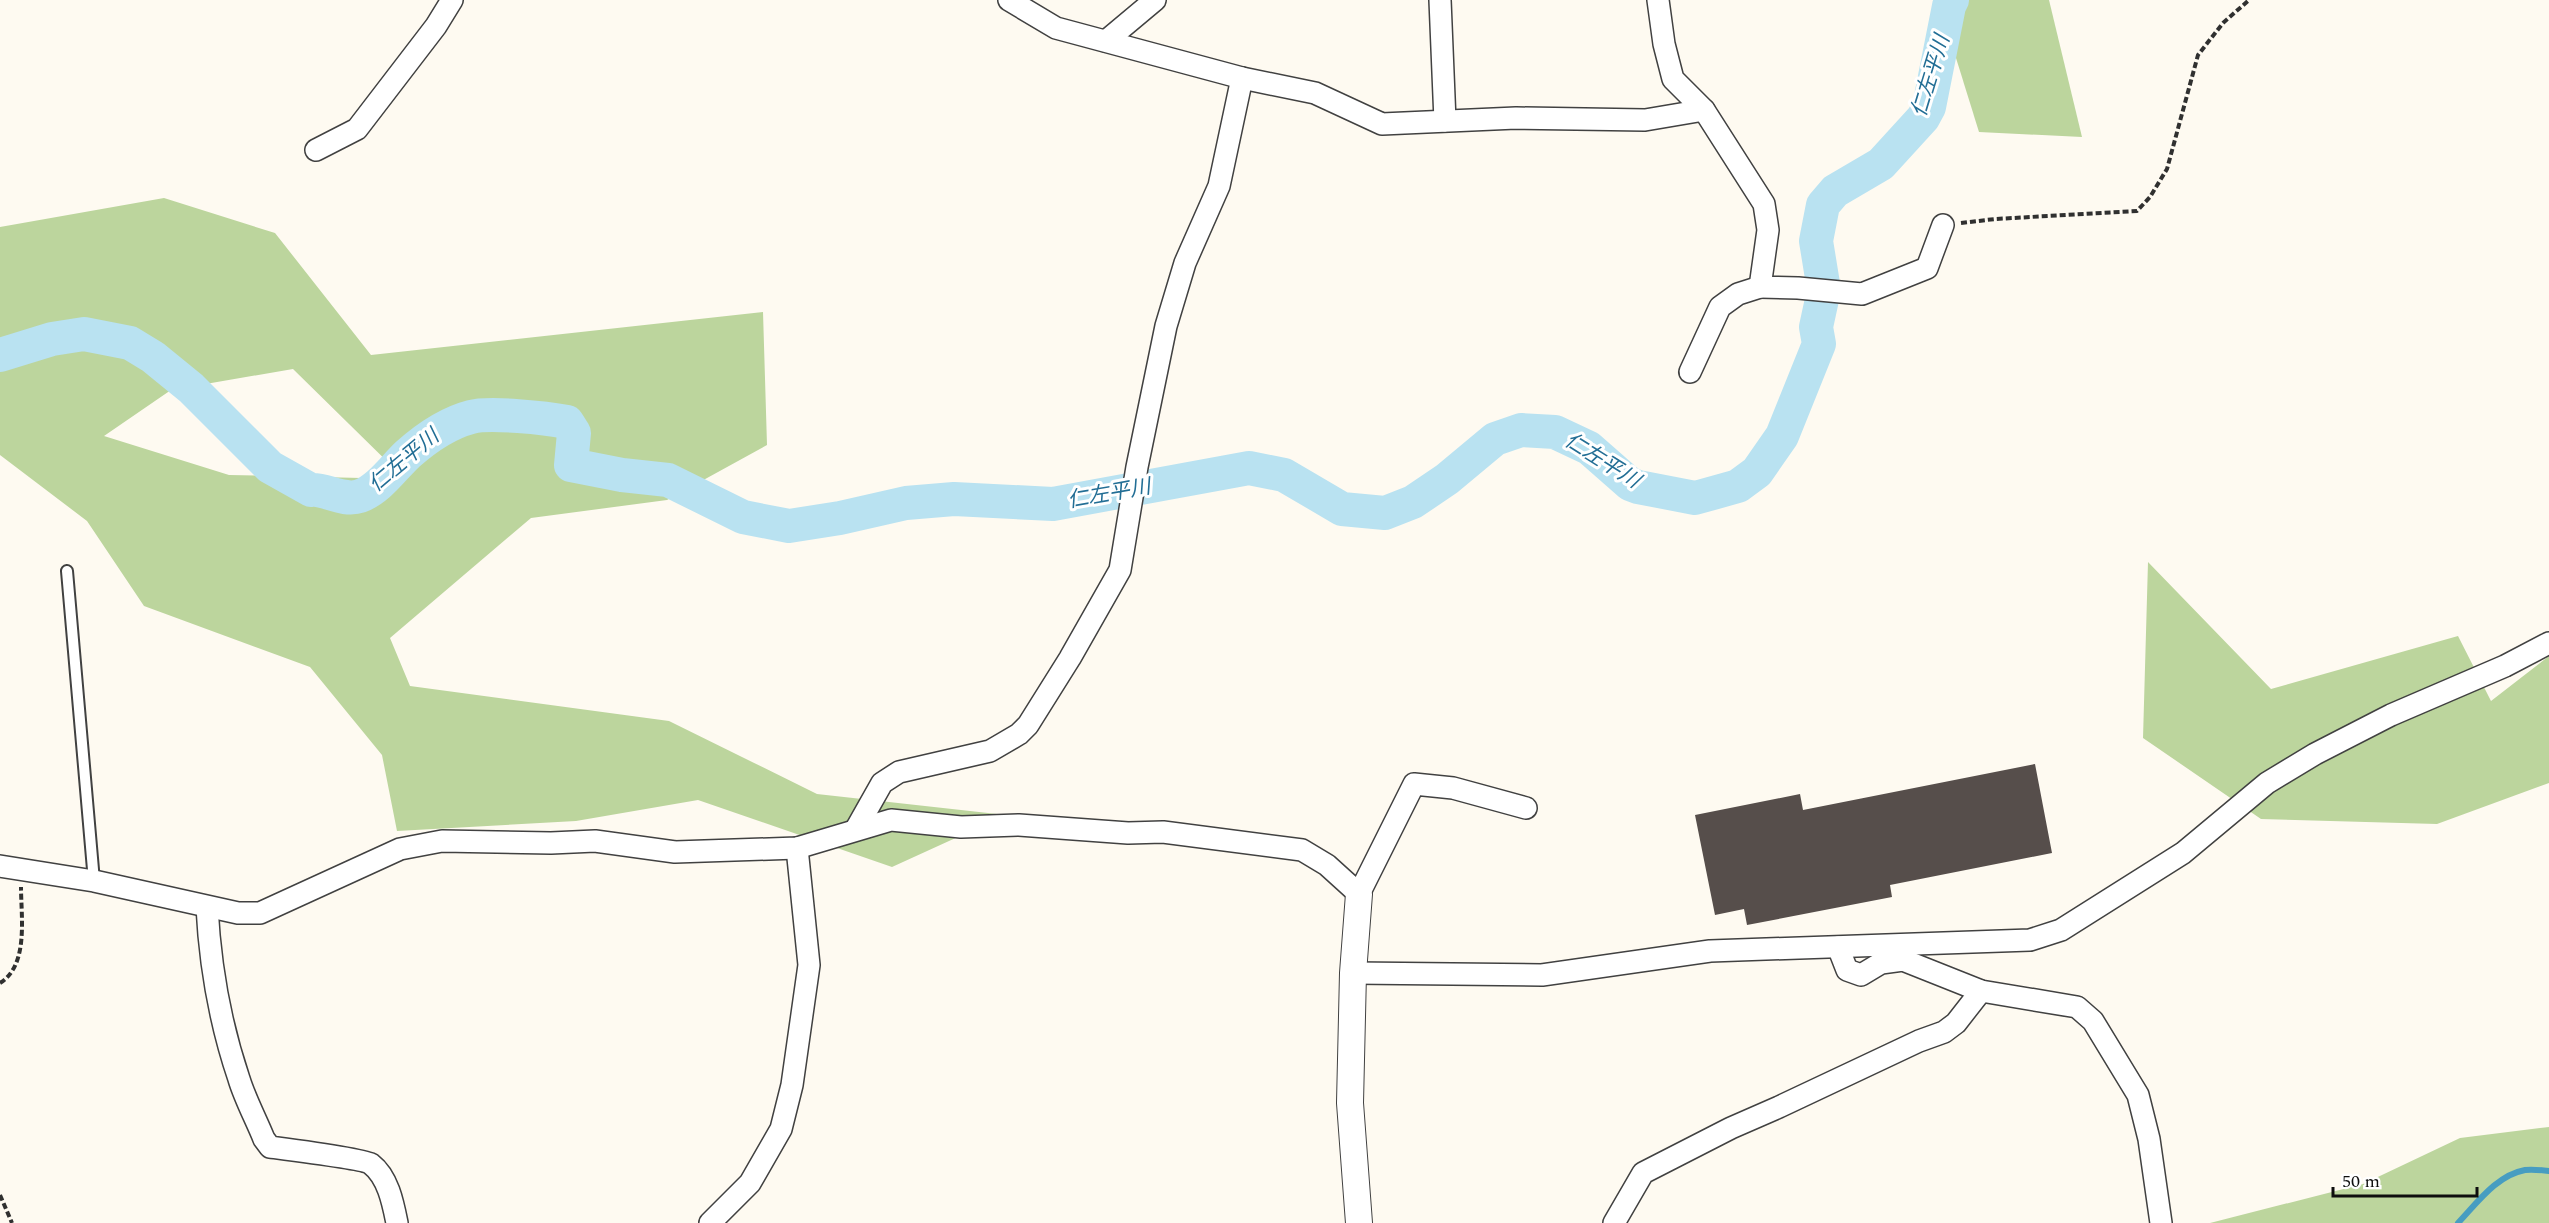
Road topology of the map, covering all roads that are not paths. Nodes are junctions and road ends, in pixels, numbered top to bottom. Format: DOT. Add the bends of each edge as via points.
graph roads {
  1 [pos="452,0"];
  2 [pos="1009,0"];
  3 [pos="1155,0"];
  4 [pos="1440,0"];
  5 [pos="1658,0"];
  6 [pos="1106,40"];
  7 [pos="1242,78"];
  8 [pos="1704,110"];
  9 [pos="1445,122"];
  10 [pos="316,150"];
  11 [pos="1943,225"];
  12 [pos="1760,287"];
  13 [pos="1690,372"];
  14 [pos="67,571"];
  15 [pos="2549,644"];
  16 [pos="1526,808"];
  17 [pos="856,829"];
  18 [pos="797,848"];
  19 [pos="0,866"];
  20 [pos="94,881"];
  21 [pos="1359,894"];
  22 [pos="207,907"];
  23 [pos="1838,948"];
  24 [pos="1353,973"];
  25 [pos="1981,991"];
  26 [pos="397,1223"];
  27 [pos="710,1223"];
  28 [pos="1359,1223"];
  29 [pos="1614,1223"];
  30 [pos="2161,1223"];
  1 -- 10 [label="street" via="357,129"];
  2 -- 6 [label="street" via="1056,28"];
  3 -- 6 [label="street"];
  4 -- 9 [label="street"];
  5 -- 8 [label="street" via="1673,79"];
  6 -- 7 [label="street"];
  7 -- 9 [label="street" via="1315,93 1382,124"];
  7 -- 17 [label="street" via="1219,186 1185,263 1166,326 1120,570 1070,658 1019,734 990,751 899,772 882,783"];
  8 -- 9 [label="street" via="1645,120 1516,118"];
  8 -- 12 [label="street" via="1764,204 1768,230"];
  11 -- 12 [label="street" via="1927,268 1863,294"];
  12 -- 13 [label="street" via="1738,294 1720,307"];
  14 -- 20 [label="lane"];
  15 -- 23 [label="street" via="2315,754 2267,783 2183,853 2061,930 2030,940"];
  16 -- 21 [label="street" via="1453,788 1414,784"];
  17 -- 18 [label="street"];
  17 -- 21 [label="street" via="891,820 961,827 1019,825 1163,832 1213,838 1302,850 1327,865"];
  18 -- 22 [label="street" via="675,852 595,841 442,841 400,849 260,913"];
  18 -- 27 [label="street" via="809,965 792,1085 781,1129 750,1183"];
  19 -- 20 [label="street"];
  20 -- 22 [label="street"];
  21 -- 24 [label="street"];
  22 -- 26 [label="street" via="212,972 225,1030 239,1080 264,1138 270,1147 370,1163 383,1178"];
  23 -- 24 [label="street" via="1710,951 1542,975"];
  23 -- 25 [label="street" via="1847,970 1861,975 1881,963 1903,960"];
  24 -- 28 [label="street" via="1350,1103"];
  25 -- 29 [label="street" via="1944,1032 1731,1128 1643,1173"];
  25 -- 30 [label="street" via="2077,1007 2093,1021 2138,1095 2149,1139"];
}
